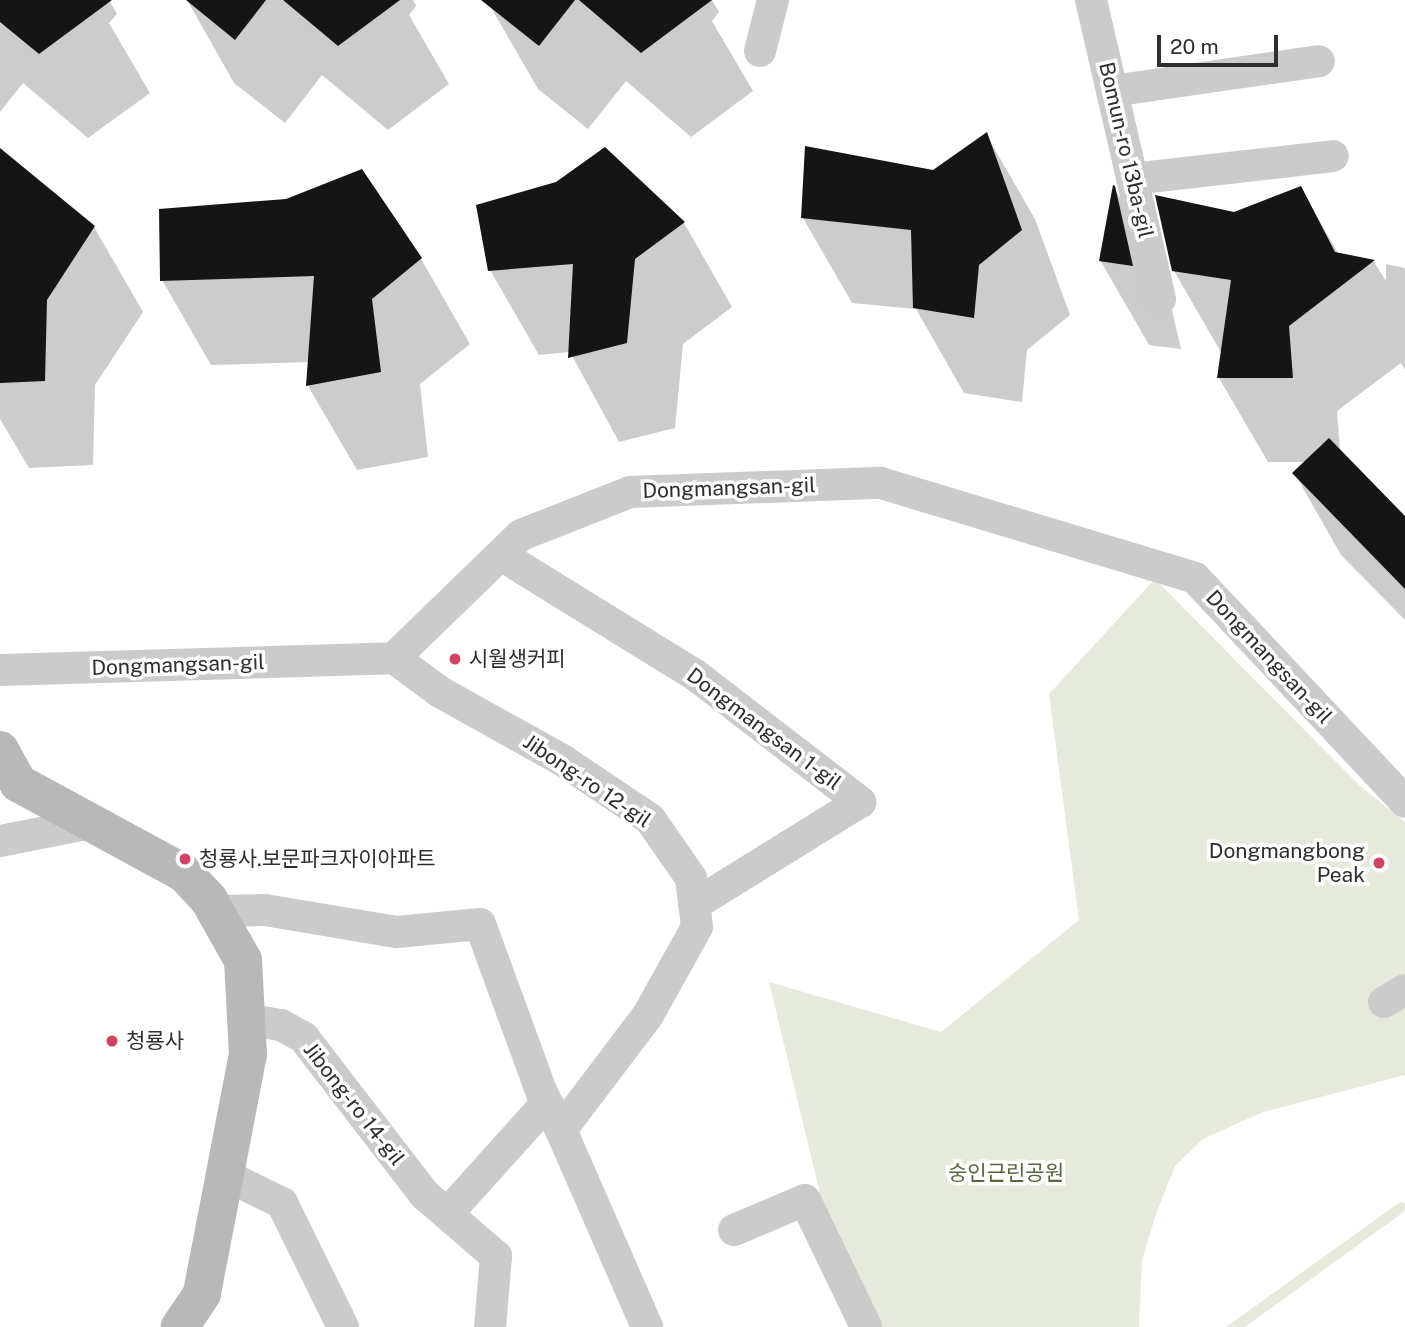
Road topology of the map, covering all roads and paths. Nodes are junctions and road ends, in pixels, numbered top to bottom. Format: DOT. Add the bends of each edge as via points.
graph roads {
  1 [pos="773,0"];
  2 [pos="1091,0"];
  3 [pos="760,51"];
  4 [pos="1320,61"];
  5 [pos="1112,91"];
  6 [pos="1333,156"];
  7 [pos="1132,179"];
  8 [pos="1160,299"];
  9 [pos="501,555"];
  10 [pos="394,658"];
  11 [pos="0,670"];
  12 [pos="0,750"];
  13 [pos="1405,803"];
  14 [pos="92,823"];
  15 [pos="0,841"];
  16 [pos="694,905"];
  17 [pos="215,911"];
  18 [pos="247,1019"];
  19 [pos="554,1117"];
  20 [pos="225,1175"];
  21 [pos="447,1214"];
  22 [pos="734,1230"];
  23 [pos="180,1327"];
  24 [pos="343,1327"];
  25 [pos="490,1327"];
  26 [pos="647,1327"];
  27 [pos="866,1327"];
  1 -- 3 [label="street"];
  2 -- 5 [label="street, Bomun-ro 13ba-gil"];
  4 -- 5 [label="street"];
  5 -- 7 [label="street, Bomun-ro 13ba-gil"];
  6 -- 7 [label="street"];
  7 -- 8 [label="street, Bomun-ro 13ba-gil"];
  9 -- 10 [label="street, Dongmangsan-gil"];
  9 -- 13 [label="street, Dongmangsan-gil" via="521,535 630,492 881,483 1195,578"];
  9 -- 16 [label="street, Dongmangsan 1-gil" via="694,674 860,802"];
  10 -- 11 [label="street, Dongmangsan-gil"];
  10 -- 16 [label="street, Jibong-ro 12-gil" via="440,692 562,760 650,819 691,878"];
  12 -- 14 [label="street" via="18,783"];
  14 -- 15 [label="street"];
  14 -- 17 [label="street" via="184,873"];
  16 -- 19 [label="street, Jibong-ro 12-gil" via="697,927 648,1015"];
  17 -- 18 [label="street" via="243,960"];
  17 -- 19 [label="street" via="265,910 397,932 480,924"];
  18 -- 20 [label="street" via="248,1054"];
  18 -- 21 [label="street, Jibong-ro 14-gil" via="281,1025 304,1038 425,1195"];
  19 -- 21 [label="street"];
  19 -- 26 [label="street"];
  20 -- 23 [label="street" via="202,1294"];
  20 -- 24 [label="street" via="282,1203"];
  21 -- 25 [label="street, Jibong-ro 14-gil" via="496,1256"];
  22 -- 27 [label="street" via="804,1200"];
}
